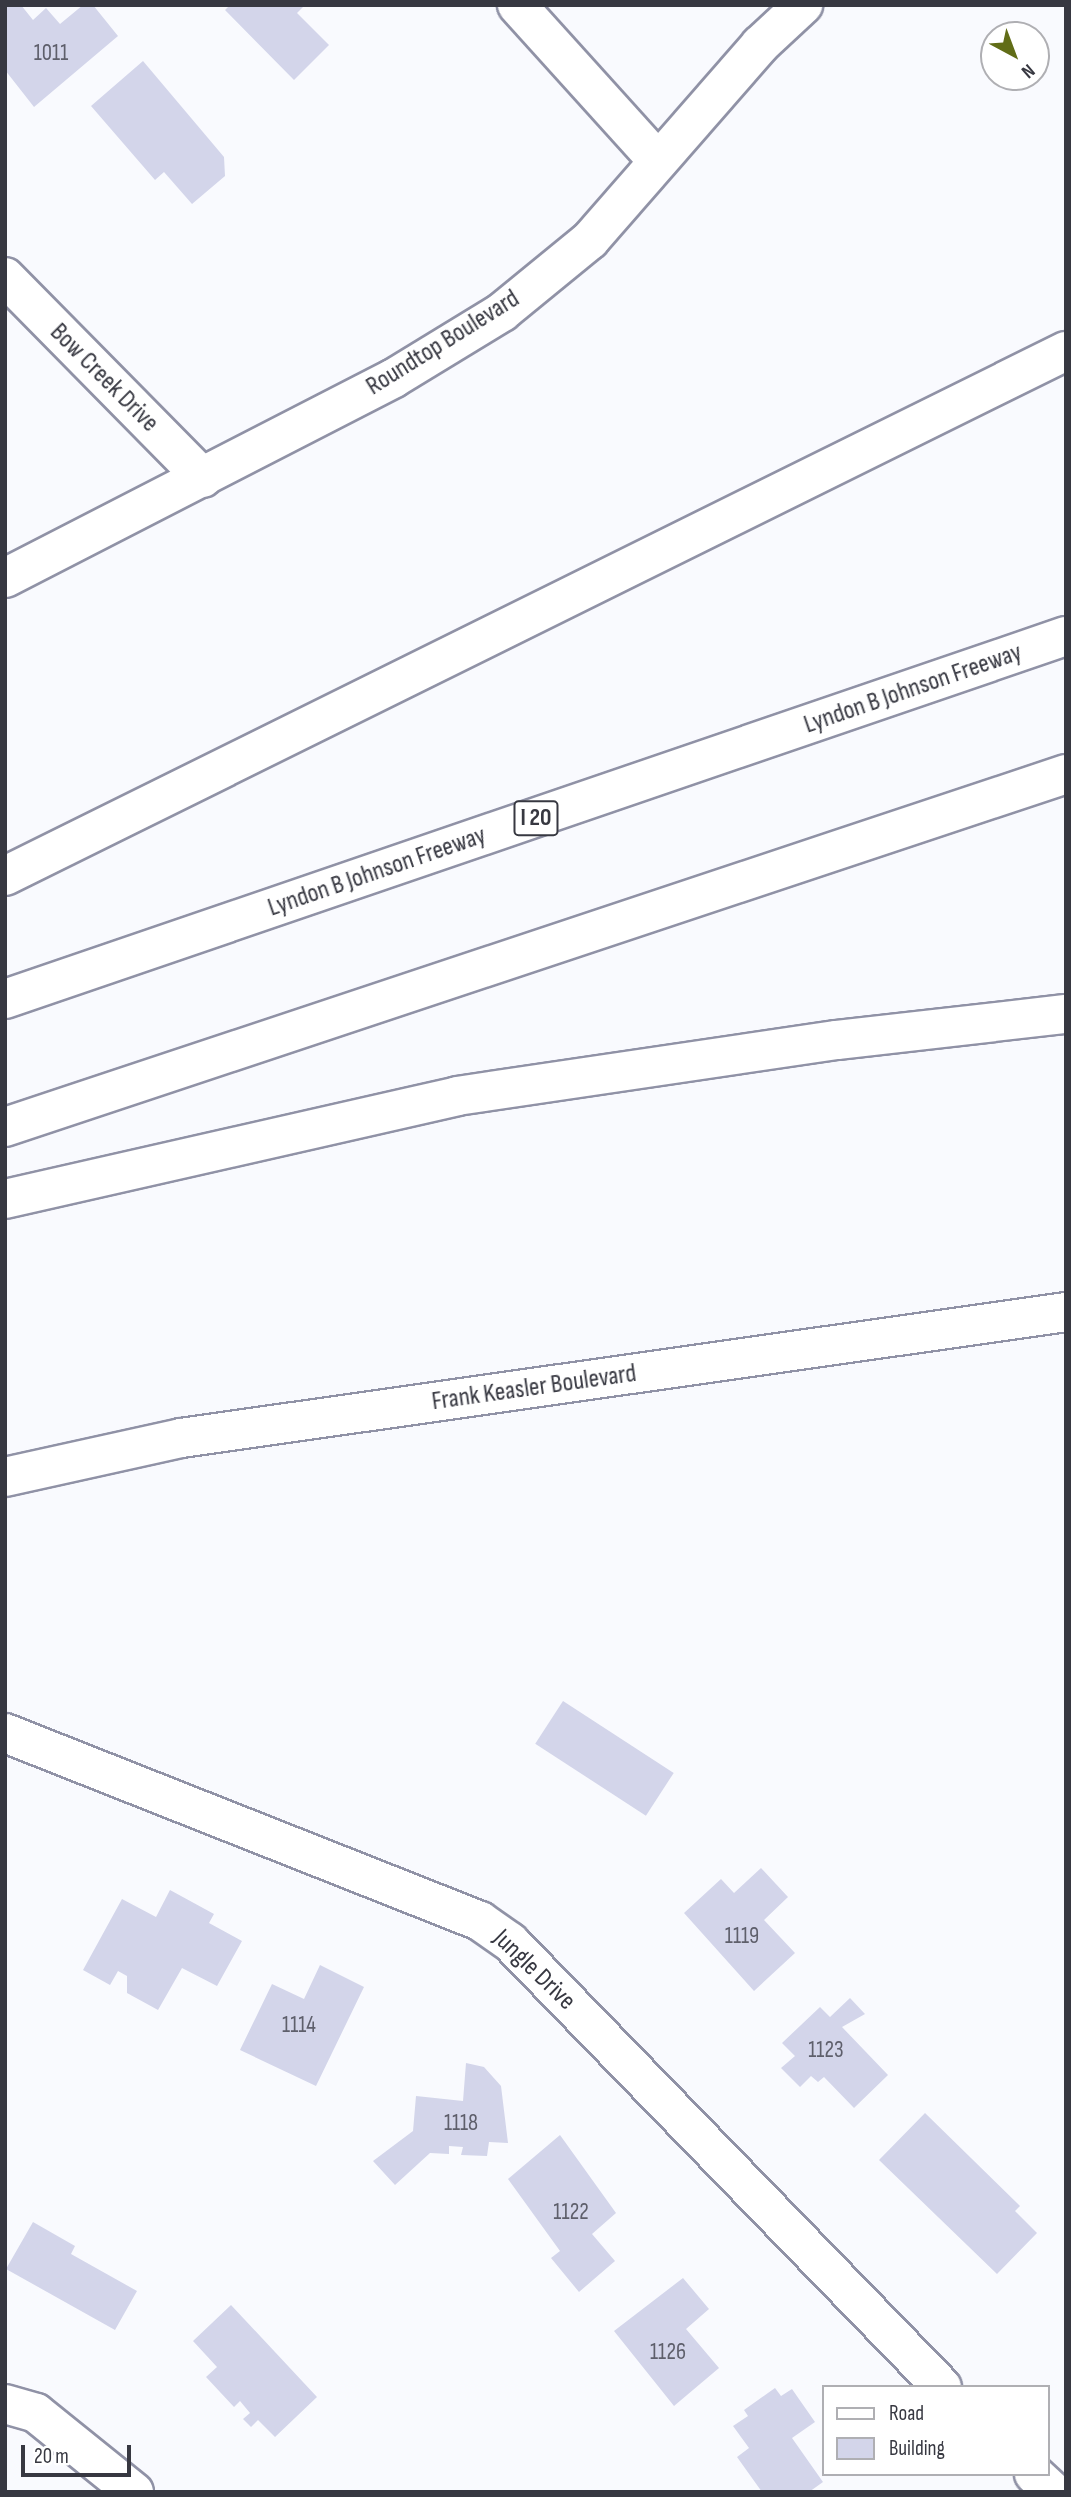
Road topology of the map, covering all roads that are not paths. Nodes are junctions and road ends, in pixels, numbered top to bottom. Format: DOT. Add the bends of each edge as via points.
graph roads {
  1 [pos="517,5"];
  2 [pos="803,5"];
  3 [pos="658,161"];
  4 [pos="5,277"];
  5 [pos="1066,351"];
  6 [pos="203,478"];
  7 [pos="5,578"];
  8 [pos="1066,636"];
  9 [pos="1066,774"];
  10 [pos="5,876"];
  11 [pos="5,999"];
  12 [pos="1066,1014"];
  13 [pos="5,1127"];
  14 [pos="5,1199"];
  15 [pos="1066,1312"];
  16 [pos="5,1477"];
  17 [pos="5,1732"];
  18 [pos="940,2385"];
  19 [pos="5,2404"];
  20 [pos="1036,2476"];
  21 [pos="134,2492"];
  22 [pos="1053,2492"];
  1 -- 3 [label="main road"];
  2 -- 3 [label="main road, Roundtop Boulevard"];
  3 -- 6 [label="main road, Roundtop Boulevard" via="590,240 502,312 394,379"];
  4 -- 6 [label="main road, Bow Creek Drive"];
  5 -- 10 [label="main road"];
  6 -- 7 [label="main road, Roundtop Boulevard"];
  8 -- 11 [label="main road, Lyndon B Johnson Freeway / I 20"];
  9 -- 13 [label="main road"];
  12 -- 14 [label="main road" via="837,1040 457,1096"];
  15 -- 16 [label="main road, Frank Keasler Boulevard" via="181,1438"];
  17 -- 18 [label="main road, Jungle Drive" via="490,1928"];
  19 -- 21 [label="main road" via="36,2413"];
  20 -- 22 [label="main road"];
}
